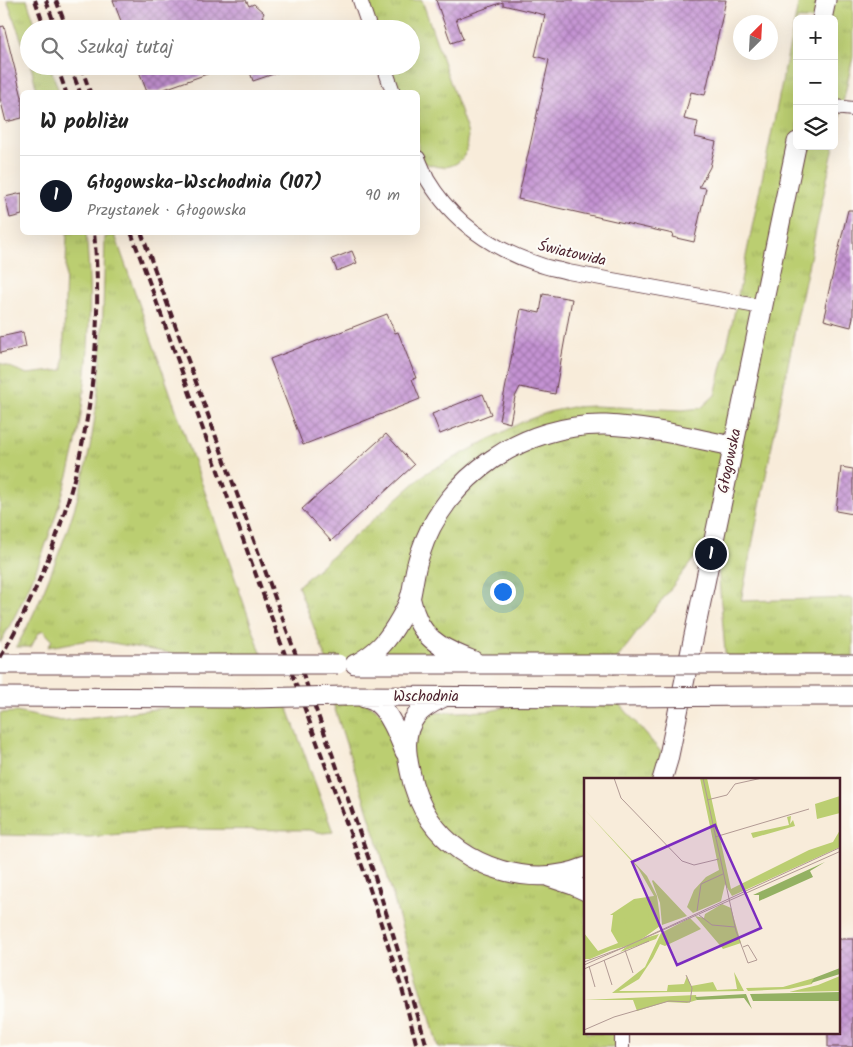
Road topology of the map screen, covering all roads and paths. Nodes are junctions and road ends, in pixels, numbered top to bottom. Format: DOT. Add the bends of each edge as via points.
graph roads {
  1 [pos="360,0"];
  2 [pos="826,0"];
  3 [pos="823,15"];
  4 [pos="367,20"];
  5 [pos="387,75"];
  6 [pos="392,90"];
  7 [pos="838,107"];
  8 [pos="853,109"];
  9 [pos="795,150"];
  10 [pos="420,162"];
  11 [pos="762,307"];
  12 [pos="733,446"];
  13 [pos="410,597"];
  14 [pos="6,664"];
  15 [pos="347,664"];
  16 [pos="482,664"];
  17 [pos="853,664"];
  18 [pos="853,696"];
  19 [pos="0,697"];
  20 [pos="352,697"];
  21 [pos="444,697"];
  22 [pos="407,754"];
  23 [pos="664,778"];
  24 [pos="584,868"];
  25 [pos="544,876"];
  26 [pos="584,890"];
  27 [pos="622,1034"];
  28 [pos="622,1047"];
  1 -- 4 [label="street"];
  2 -- 3 [label="street"];
  5 -- 6 [label="street"];
  7 -- 8 [label="street"];
  9 -- 11 [label="street, Głogowska"];
  10 -- 11 [label="street, Światowida" via="449,209 494,246 516,257 568,272"];
  11 -- 12 [label="street, Głogowska"];
  12 -- 13 [label="street" via="658,431 604,425 546,434 505,450 468,478 441,511 420,553"];
  12 -- 23 [label="street, Głogowska"];
  13 -- 15 [label="street" via="389,638 376,652"];
  13 -- 16 [label="street" via="416,617 429,638"];
  14 -- 15 [label="street, bridge"];
  15 -- 16 [label="street"];
  16 -- 17 [label="street, bridge"];
  18 -- 21 [label="street, Wschodnia, bridge"];
  19 -- 20 [label="street, Wschodnia, bridge"];
  20 -- 21 [label="street, Wschodnia"];
  20 -- 22 [label="street" via="372,700 380,706"];
  21 -- 22 [label="street" via="416,716 406,742"];
  22 -- 25 [label="street" via="418,800 448,841 471,858 490,866 518,874"];
  24 -- 25 [label="street"];
  25 -- 26 [label="street"];
  27 -- 28 [label="street"];
}
